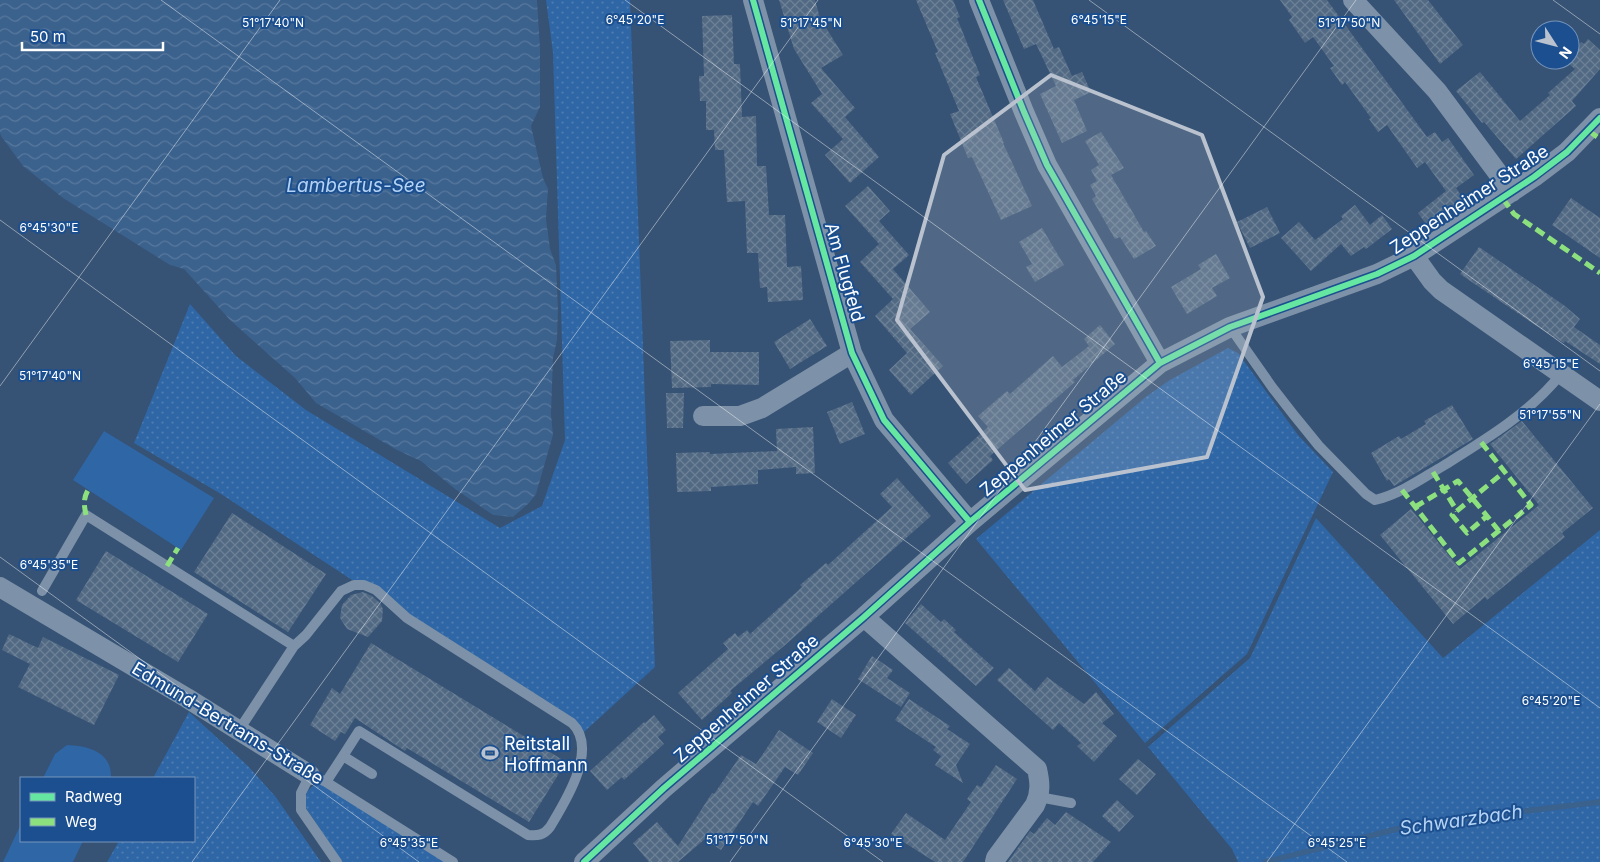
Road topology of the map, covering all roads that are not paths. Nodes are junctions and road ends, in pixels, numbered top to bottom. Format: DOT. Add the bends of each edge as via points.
graph roads {
  1 [pos="754,0"];
  2 [pos="979,0"];
  3 [pos="1353,0"];
  4 [pos="1600,118"];
  5 [pos="1512,192"];
  6 [pos="1414,256"];
  7 [pos="1230,327"];
  8 [pos="852,353"];
  9 [pos="1160,363"];
  10 [pos="1561,374"];
  11 [pos="1600,401"];
  12 [pos="703,416"];
  13 [pos="970,522"];
  14 [pos="0,587"];
  15 [pos="42,592"];
  16 [pos="864,617"];
  17 [pos="294,646"];
  18 [pos="239,730"];
  19 [pos="343,756"];
  20 [pos="372,774"];
  21 [pos="318,779"];
  22 [pos="1039,797"];
  23 [pos="1071,803"];
  24 [pos="337,862"];
  25 [pos="453,862"];
  26 [pos="584,862"];
  27 [pos="994,862"];
  1 -- 8 [label="street, Am Flugfeld"];
  2 -- 9 [label="street" via="1047,165"];
  3 -- 5 [label="street" via="1437,91"];
  4 -- 5 [label="street, Zeppenheimer Straße" via="1567,152"];
  5 -- 6 [label="street, Zeppenheimer Straße"];
  6 -- 7 [label="street, Zeppenheimer Straße" via="1377,274"];
  6 -- 10 [label="street, Zeppenheimer Straße" via="1441,290"];
  7 -- 9 [label="street, Zeppenheimer Straße"];
  7 -- 10 [label="lane" via="1314,440 1375,500 1392,496 1481,442 1548,390"];
  8 -- 12 [label="street" via="762,408 740,416"];
  8 -- 13 [label="street, Am Flugfeld" via="884,420"];
  9 -- 13 [label="street, Zeppenheimer Straße"];
  10 -- 11 [label="street, Zeppenheimer Straße"];
  13 -- 16 [label="street, Zeppenheimer Straße"];
  14 -- 18 [label="street, Edmund-Bertrams-Straße"];
  15 -- 17 [label="lane" via="86,515"];
  16 -- 22 [label="street" via="1037,769"];
  16 -- 26 [label="street, Zeppenheimer Straße" via="664,788"];
  17 -- 18 [label="lane"];
  17 -- 19 [label="lane" via="341,591 354,585 364,585 376,590 408,618 572,723 581,734 578,776 550,827 545,834 536,836 528,835 359,730"];
  18 -- 21 [label="street, Edmund-Bertrams-Straße"];
  19 -- 20 [label="lane"];
  19 -- 21 [label="lane"];
  21 -- 24 [label="lane" via="301,793 301,810"];
  21 -- 25 [label="lane, Edmund-Bertrams-Straße"];
  22 -- 23 [label="lane"];
  22 -- 27 [label="street"];
}
